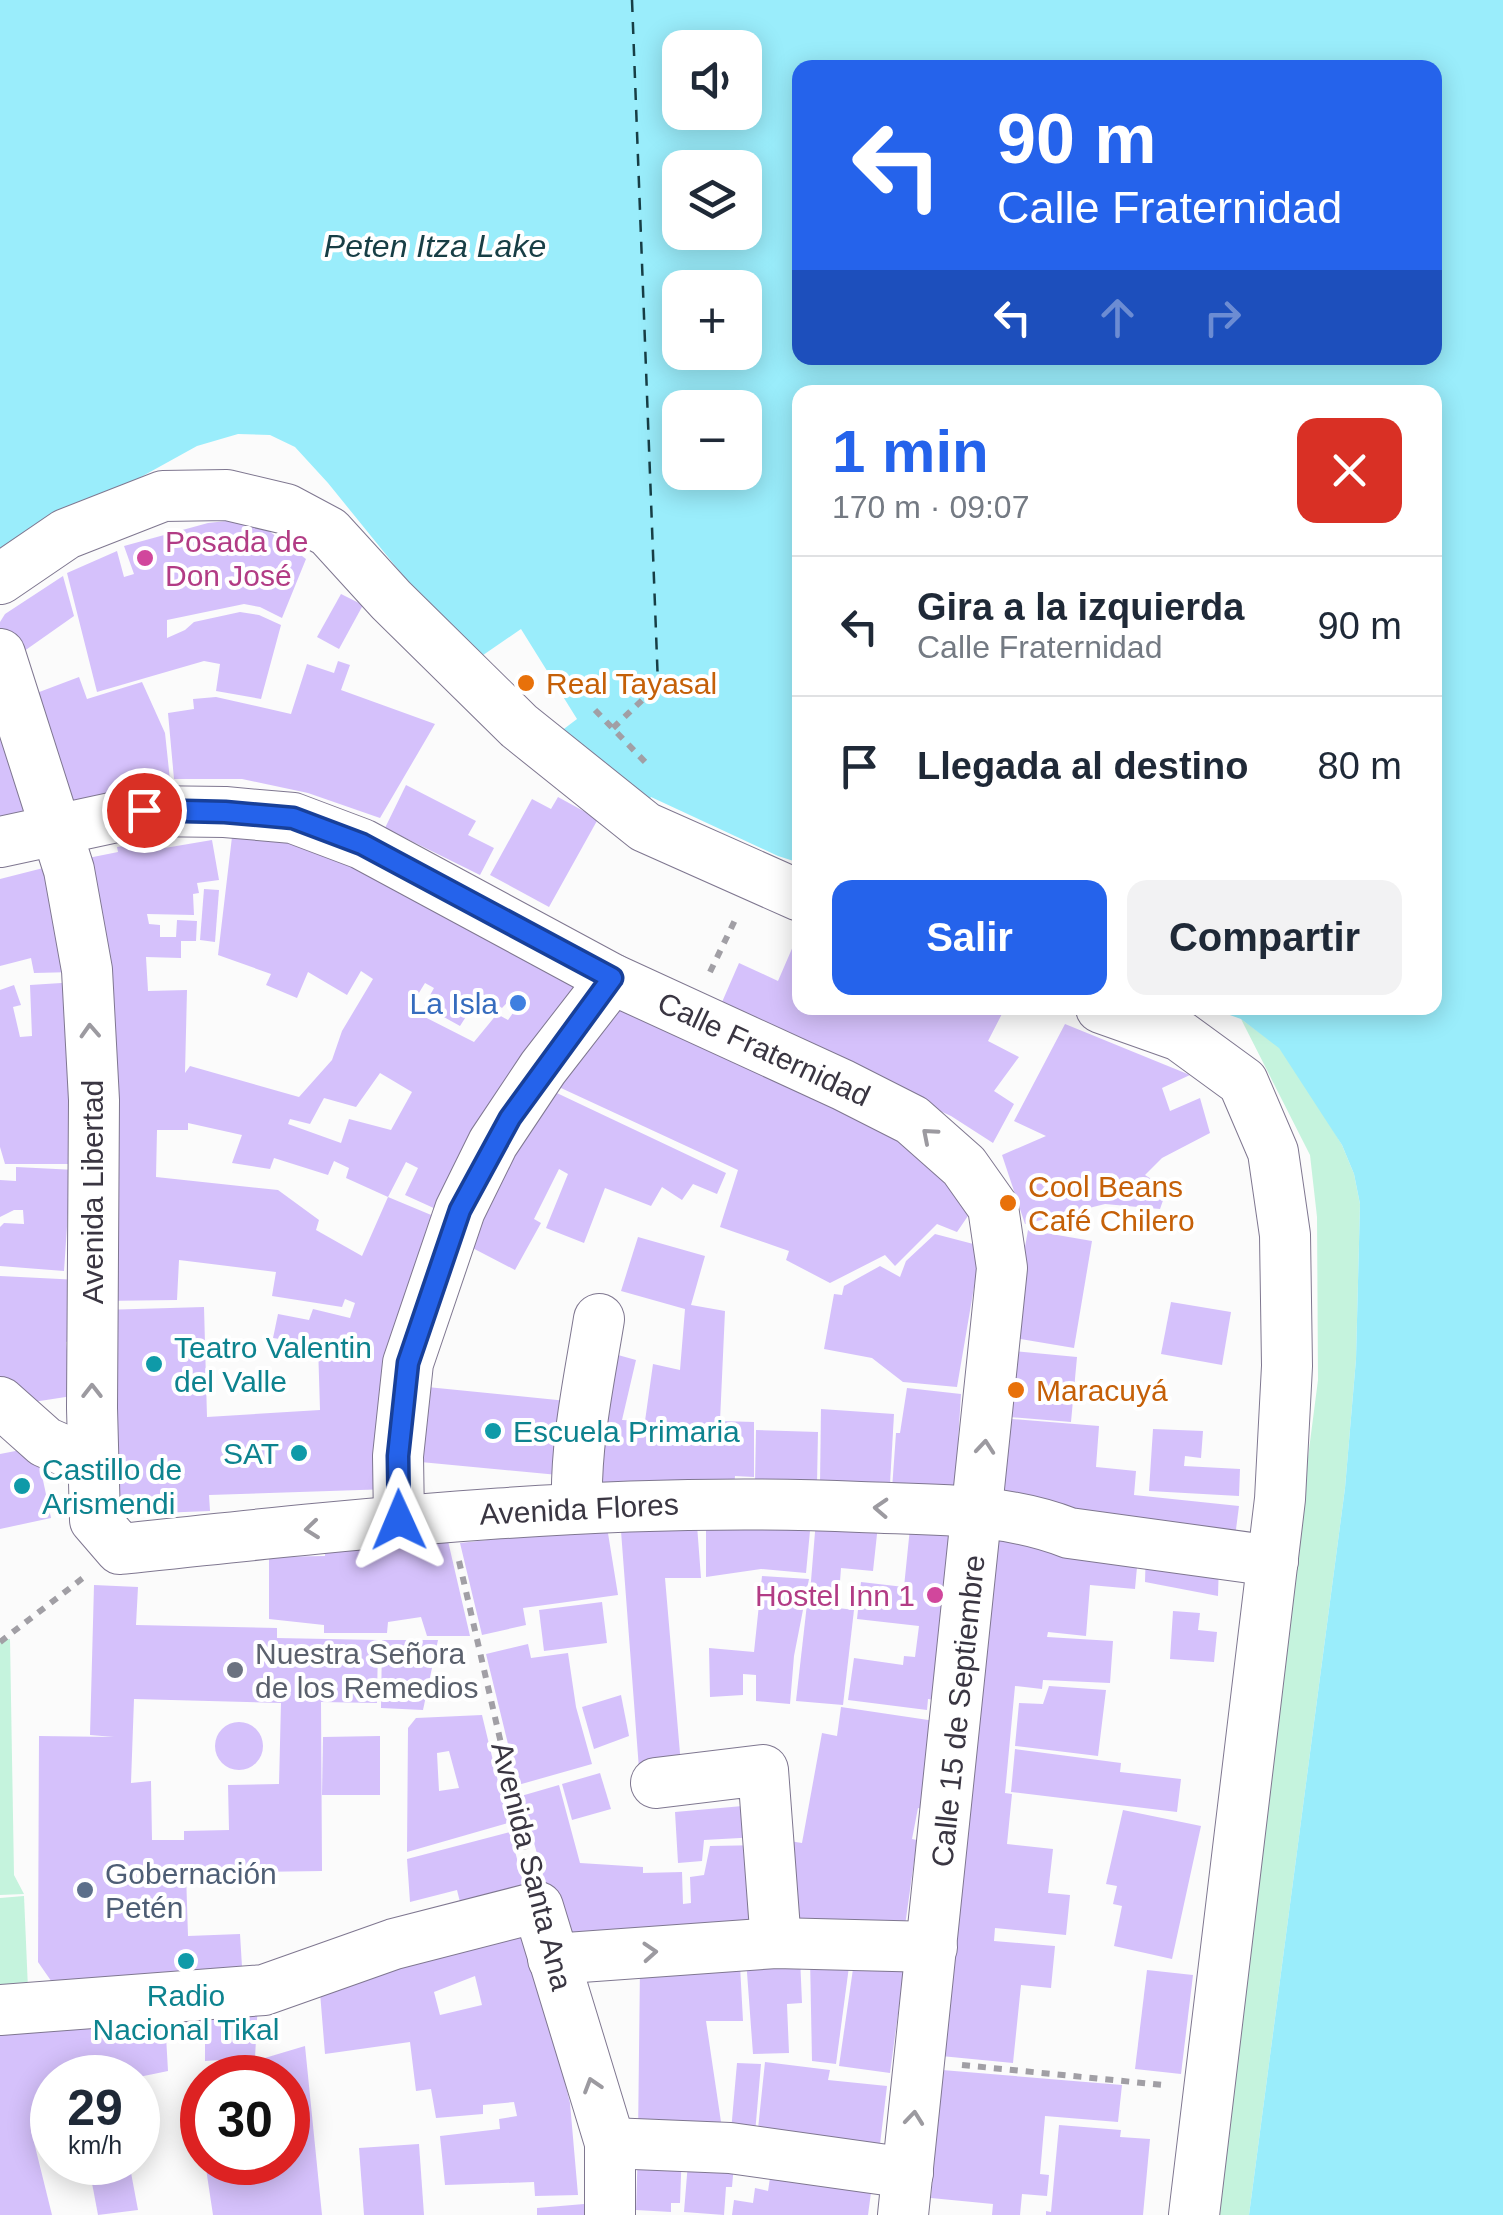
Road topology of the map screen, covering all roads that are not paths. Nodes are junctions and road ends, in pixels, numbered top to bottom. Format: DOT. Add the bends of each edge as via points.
graph roads {
  1 [pos="0,579"];
  2 [pos="0,654"];
  3 [pos="57,829"];
  4 [pos="0,842"];
  5 [pos="792,893"];
  6 [pos="612,978"];
  7 [pos="1121,1015"];
  8 [pos="993,1207"];
  9 [pos="599,1319"];
  10 [pos="0,1402"];
  11 [pos="93,1464"];
  12 [pos="578,1507"];
  13 [pos="979,1512"];
  14 [pos="399,1520"];
  15 [pos="120,1549"];
  16 [pos="1273,1561"];
  17 [pos="656,1782"];
  18 [pos="776,1943"];
  19 [pos="932,1947"];
  20 [pos="553,1958"];
  21 [pos="0,2010"];
  22 [pos="610,2143"];
  23 [pos="906,2194"];
  24 [pos="610,2215"];
  25 [pos="1194,2215"];
  1 -- 5 [label="street" via="66,534 162,496 228,495 286,509 329,532 519,726 645,827"];
  2 -- 3 [label="street, Avenida Libertad"];
  3 -- 4 [label="street, Calle Fraternidad"];
  3 -- 6 [label="street, Calle Fraternidad" via="144,810 293,818 362,844"];
  11 -- 3 [label="street, Avenida Libertad, one-way" via="89,1007"];
  8 -- 6 [label="street, Calle Fraternidad, one-way" via="964,1166 912,1120"];
  6 -- 14 [label="street" via="503,1128 460,1210 408,1363 399,1428"];
  7 -- 16 [label="street" via="1180,1036 1242,1082 1273,1152 1285,1235 1288,1366"];
  13 -- 8 [label="street, Calle 15 de Septiembre, one-way" via="1002,1268"];
  9 -- 12 [label="street" via="580,1437"];
  10 -- 11 [label="street" via="45,1442"];
  11 -- 15 [label="street, Avenida Libertad" via="95,1520"];
  13 -- 12 [label="street, Avenida Flores, one-way" via="763,1503"];
  12 -- 14 [label="street, Avenida Flores"];
  13 -- 16 [label="street, Avenida Flores" via="1068,1533"];
  13 -- 19 [label="street, Calle 15 de Septiembre"];
  14 -- 15 [label="street, Avenida Flores, one-way"];
  16 -- 25 [label="street"];
  17 -- 18 [label="street" via="762,1770"];
  18 -- 19 [label="street"];
  20 -- 18 [label="street, one-way"];
  23 -- 19 [label="street, Calle 15 de Septiembre, one-way"];
  20 -- 21 [label="street, Avenida Santa Ana" via="538,1907 394,1944 264,1990"];
  22 -- 20 [label="street, Avenida Santa Ana, one-way"];
  22 -- 23 [label="street" via="730,2148"];
  22 -- 24 [label="street, Avenida Santa Ana"];
}
